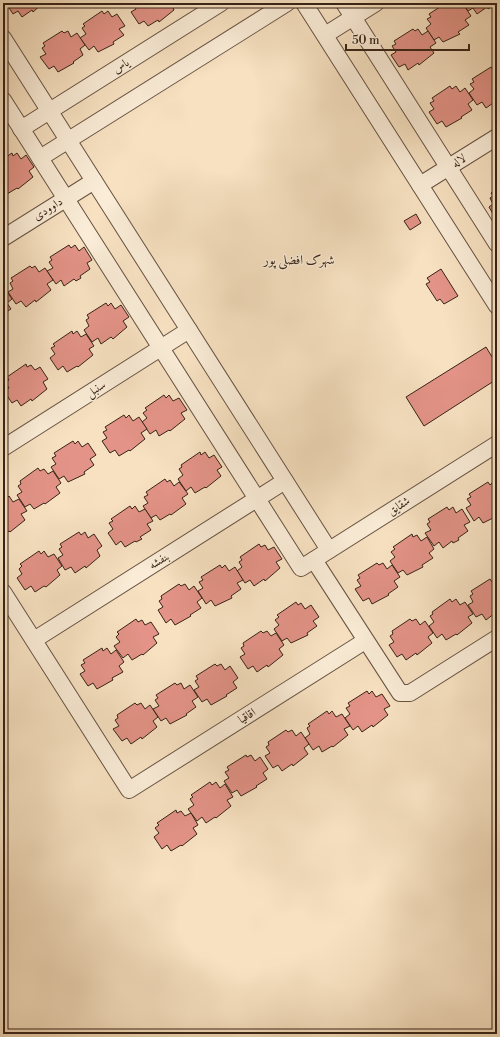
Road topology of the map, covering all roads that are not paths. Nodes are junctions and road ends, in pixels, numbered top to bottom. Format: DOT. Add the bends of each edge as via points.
graph roads {
  1 [pos="221,3"];
  2 [pos="287,3"];
  3 [pos="304,3"];
  4 [pos="344,3"];
  5 [pos="376,3"];
  6 [pos="353,17"];
  7 [pos="325,35"];
  8 [pos="3,38"];
  9 [pos="3,100"];
  10 [pos="50,111"];
  11 [pos="21,129"];
  12 [pos="497,137"];
  13 [pos="68,141"];
  14 [pos="40,158"];
  15 [pos="448,167"];
  16 [pos="94,181"];
  17 [pos="420,185"];
  18 [pos="65,198"];
  19 [pos="3,238"];
  20 [pos="497,244"];
  21 [pos="497,306"];
  22 [pos="189,330"];
  23 [pos="161,348"];
  24 [pos="497,444"];
  25 [pos="3,448"];
  26 [pos="285,481"];
  27 [pos="257,499"];
  28 [pos="330,550"];
  29 [pos="307,564"];
  30 [pos="3,592"];
  31 [pos="497,638"];
  32 [pos="34,640"];
  33 [pos="365,642"];
  1 -- 10 [label="street, یاس"];
  2 -- 13 [label="street"];
  3 -- 7 [label="street"];
  4 -- 6 [label="street"];
  5 -- 6 [label="street"];
  6 -- 7 [label="street"];
  6 -- 15 [label="street"];
  7 -- 17 [label="street"];
  8 -- 10 [label="street"];
  9 -- 11 [label="street"];
  10 -- 11 [label="street, یاس"];
  10 -- 13 [label="street"];
  11 -- 14 [label="street"];
  12 -- 15 [label="street, لاله"];
  13 -- 14 [label="street"];
  13 -- 16 [label="street"];
  14 -- 18 [label="street"];
  15 -- 17 [label="street, لاله"];
  15 -- 20 [label="street"];
  16 -- 18 [label="street, داوودی"];
  16 -- 22 [label="street"];
  17 -- 21 [label="street"];
  18 -- 19 [label="street, داوودی"];
  18 -- 23 [label="street"];
  22 -- 23 [label="street, سنبل"];
  22 -- 26 [label="street"];
  23 -- 25 [label="street, سنبل"];
  23 -- 27 [label="street"];
  24 -- 28 [label="street, شقایق"];
  26 -- 27 [label="street, بنفشه"];
  26 -- 28 [label="street"];
  27 -- 29 [label="street"];
  27 -- 32 [label="street, بنفشه"];
  28 -- 29 [label="street, شقایق"];
  29 -- 33 [label="street"];
  30 -- 32 [label="street"];
  31 -- 33 [label="street" via="405,695 396,690"];
  32 -- 33 [label="street, اقاقیا" via="129,790"];
}
